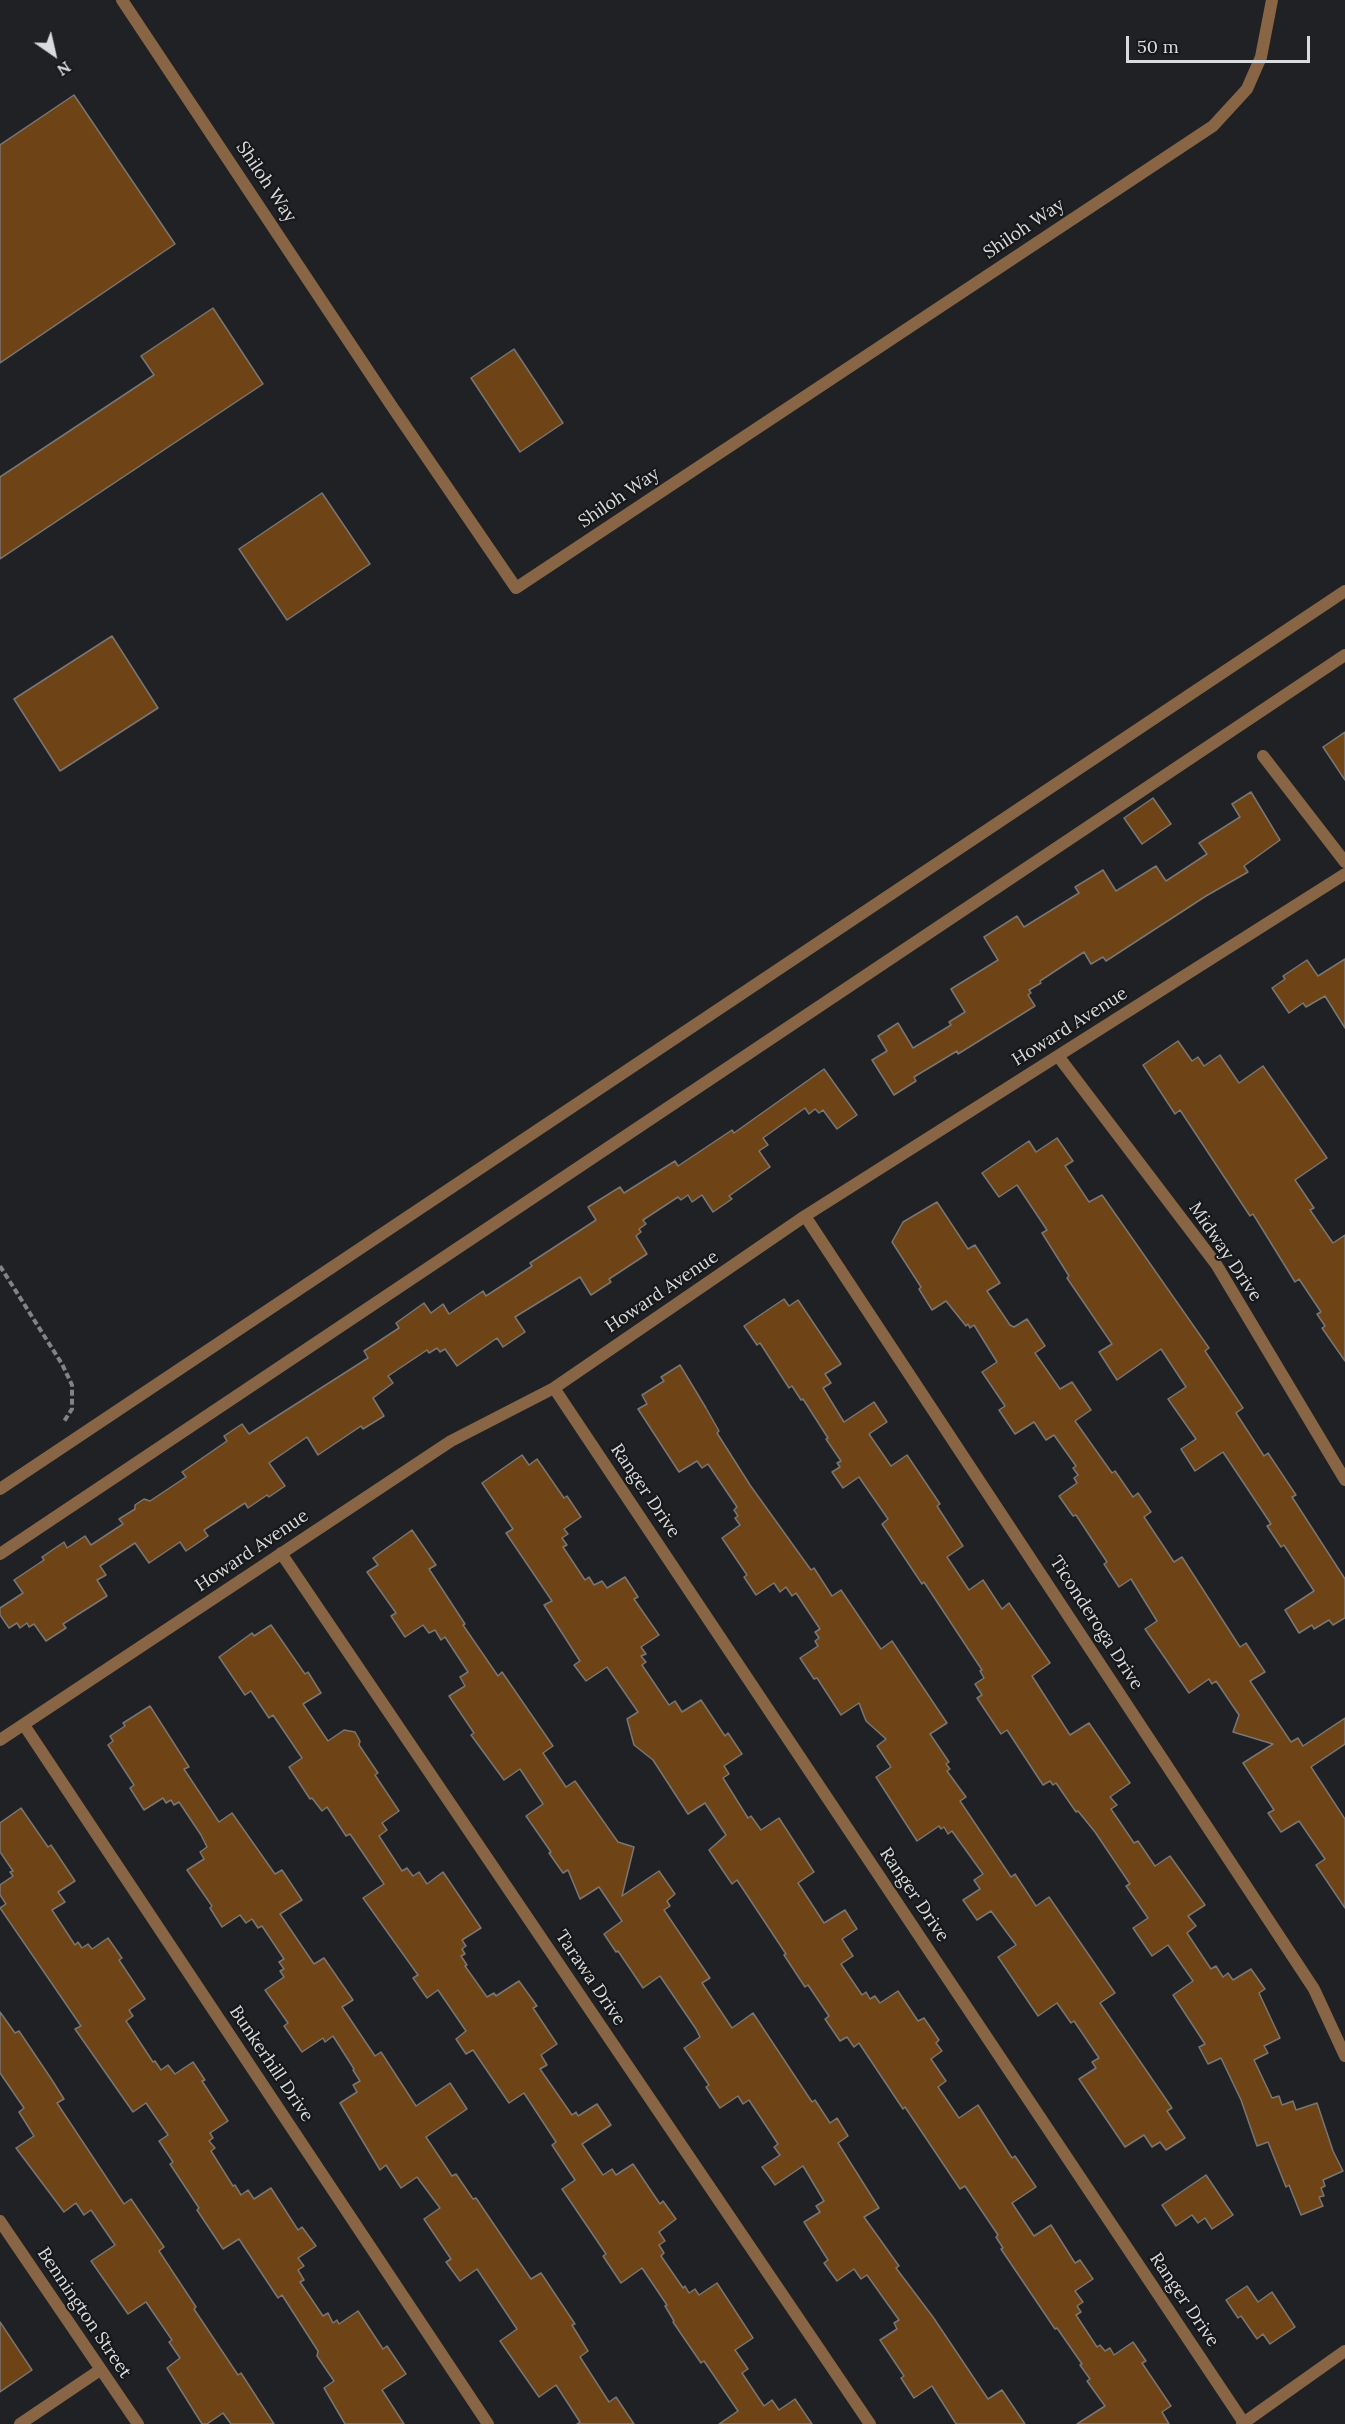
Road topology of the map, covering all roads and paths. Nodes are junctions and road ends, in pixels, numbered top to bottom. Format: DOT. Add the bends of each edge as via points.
graph roads {
  1 [pos="122,0"];
  2 [pos="1272,0"];
  3 [pos="1345,591"];
  4 [pos="1345,655"];
  5 [pos="1263,756"];
  6 [pos="1345,862"];
  7 [pos="1345,874"];
  8 [pos="1058,1056"];
  9 [pos="805,1216"];
  10 [pos="0,1266"];
  11 [pos="554,1388"];
  12 [pos="54,1429"];
  13 [pos="1345,1480"];
  14 [pos="0,1489"];
  15 [pos="281,1553"];
  16 [pos="0,1554"];
  17 [pos="24,1725"];
  18 [pos="0,1740"];
  19 [pos="1345,2056"];
  20 [pos="0,2221"];
  21 [pos="1345,2351"];
  22 [pos="100,2370"];
  23 [pos="1243,2423"];
  24 [pos="20,2424"];
  25 [pos="138,2424"];
  26 [pos="488,2424"];
  27 [pos="870,2424"];
  1 -- 2 [label="street, Shiloh Way" via="516,588 1213,126 1247,89 1261,57"];
  3 -- 14 [label="street"];
  4 -- 16 [label="street"];
  5 -- 6 [label="street"];
  7 -- 8 [label="street, Howard Avenue"];
  8 -- 9 [label="street, Howard Avenue"];
  8 -- 13 [label="street, Midway Drive" via="1216,1264"];
  9 -- 11 [label="street, Howard Avenue"];
  9 -- 19 [label="street, Ticonderoga Drive" via="1314,1989"];
  10 -- 12 [label="path" via="72,1385 72,1409 63,1424"];
  11 -- 15 [label="street, Howard Avenue" via="451,1441"];
  11 -- 23 [label="street, Ranger Drive"];
  15 -- 17 [label="street, Howard Avenue"];
  15 -- 27 [label="street, Tarawa Drive"];
  17 -- 18 [label="street, Howard Avenue"];
  17 -- 26 [label="street, Bunkerhill Drive"];
  20 -- 22 [label="street, Bennington Street"];
  21 -- 23 [label="street"];
  22 -- 24 [label="street"];
  22 -- 25 [label="street, Bennington Street"];
}
